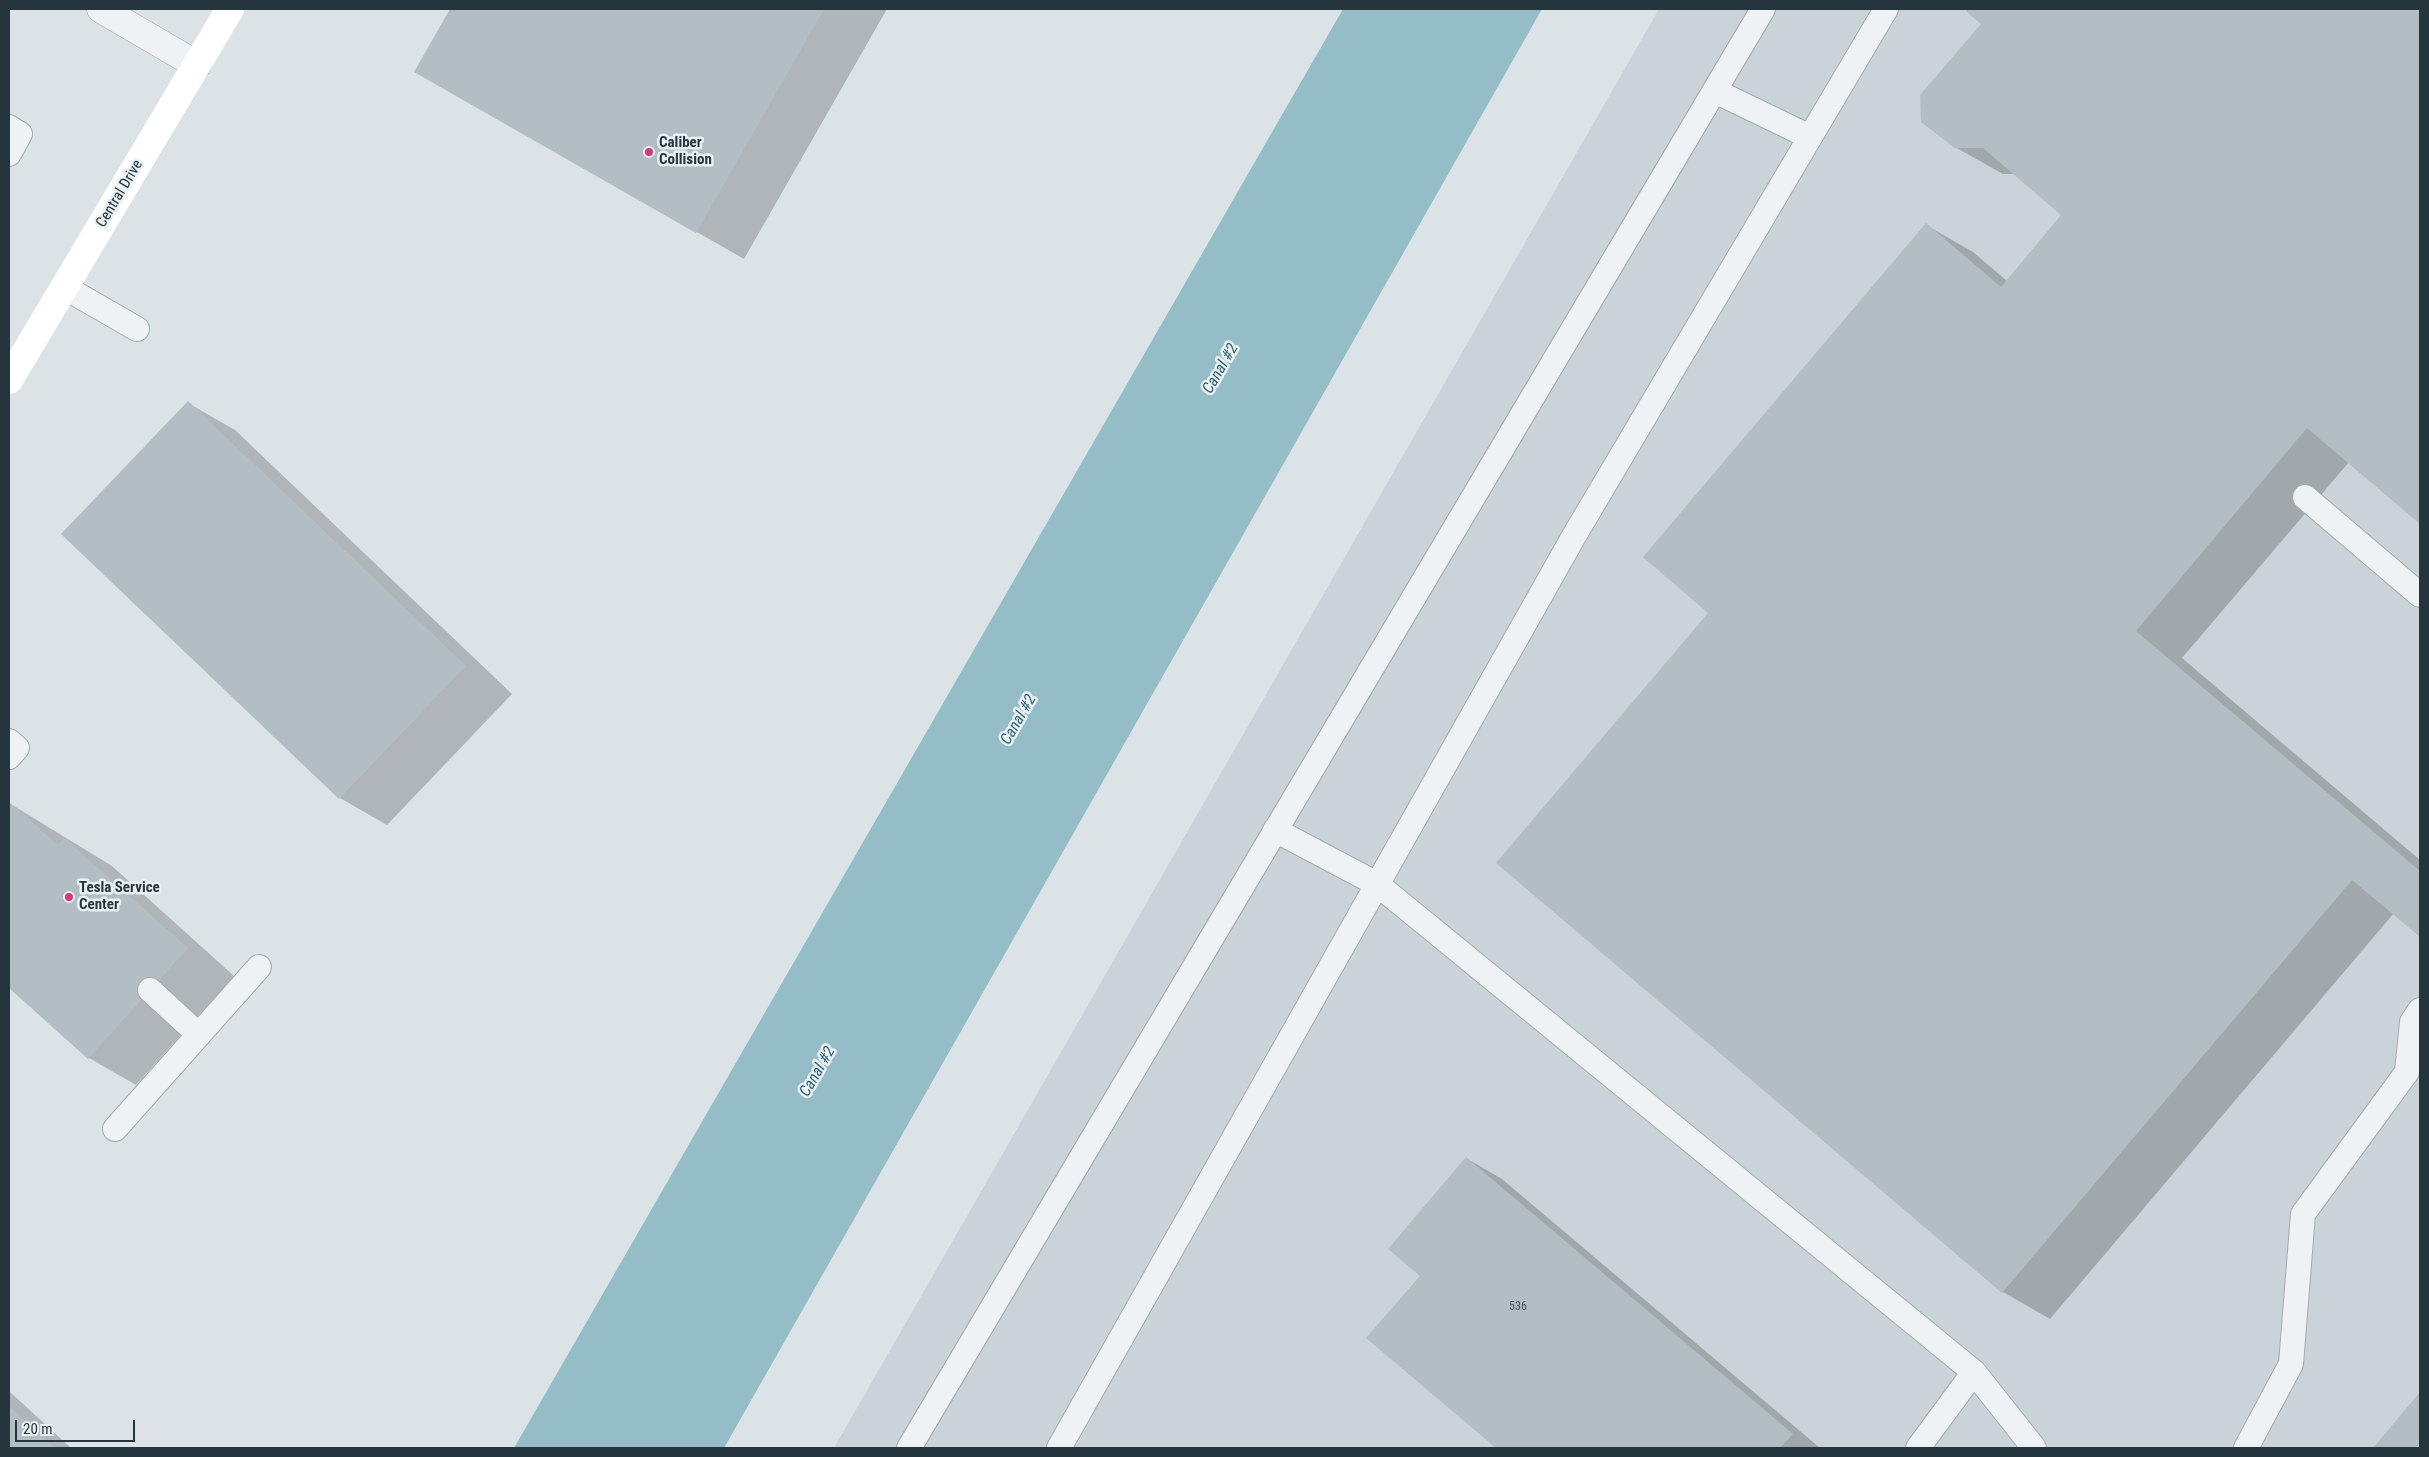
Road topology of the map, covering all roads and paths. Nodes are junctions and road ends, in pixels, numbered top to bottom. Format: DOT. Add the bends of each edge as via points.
graph roads {
  1 [pos="101,9"];
  2 [pos="230,9"];
  3 [pos="1762,9"];
  4 [pos="1886,9"];
  5 [pos="197,65"];
  6 [pos="1715,90"];
  7 [pos="9,127"];
  8 [pos="1810,137"];
  9 [pos="9,154"];
  10 [pos="64,287"];
  11 [pos="137,330"];
  12 [pos="11,373"];
  13 [pos="2305,497"];
  14 [pos="2420,596"];
  15 [pos="9,741"];
  16 [pos="9,757"];
  17 [pos="1275,830"];
  18 [pos="1377,884"];
  19 [pos="259,967"];
  20 [pos="150,990"];
  21 [pos="2420,1010"];
  22 [pos="199,1034"];
  23 [pos="115,1129"];
  24 [pos="1974,1372"];
  25 [pos="909,1448"];
  26 [pos="1059,1448"];
  27 [pos="1918,1448"];
  28 [pos="2034,1448"];
  29 [pos="2246,1448"];
  1 -- 5 [label="street"];
  2 -- 5 [label="street, Central Drive"];
  3 -- 6 [label="lane"];
  4 -- 8 [label="lane"];
  5 -- 10 [label="street, Central Drive"];
  6 -- 8 [label="lane"];
  6 -- 17 [label="lane"];
  7 -- 9 [label="lane" via="20,134"];
  8 -- 18 [label="lane" via="1574,536"];
  10 -- 11 [label="lane"];
  10 -- 12 [label="street, Central Drive"];
  13 -- 14 [label="lane"];
  15 -- 16 [label="lane" via="17,748"];
  17 -- 18 [label="lane"];
  17 -- 25 [label="lane"];
  18 -- 24 [label="lane"];
  18 -- 26 [label="lane"];
  19 -- 22 [label="lane"];
  20 -- 22 [label="lane"];
  21 -- 29 [label="lane" via="2412,1022 2407,1072 2303,1214 2291,1364"];
  22 -- 23 [label="lane"];
  24 -- 27 [label="lane"];
  24 -- 28 [label="lane"];
}
